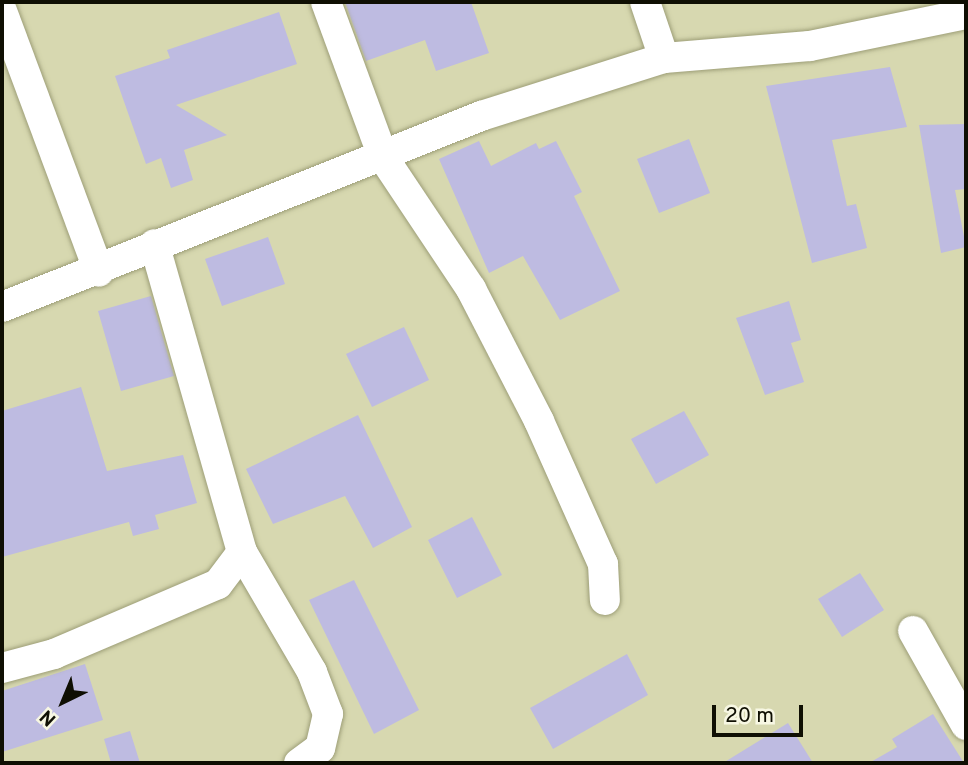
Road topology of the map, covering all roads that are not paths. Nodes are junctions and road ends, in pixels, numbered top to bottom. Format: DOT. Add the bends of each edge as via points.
graph roads {
  1 [pos="326,2"];
  2 [pos="645,2"];
  3 [pos="2,11"];
  4 [pos="966,14"];
  5 [pos="664,58"];
  6 [pos="383,157"];
  7 [pos="153,244"];
  8 [pos="99,272"];
  9 [pos="2,307"];
  10 [pos="242,552"];
  11 [pos="605,600"];
  12 [pos="913,631"];
  13 [pos="2,668"];
  14 [pos="966,725"];
  15 [pos="299,763"];
  1 -- 6 [label="street"];
  2 -- 5 [label="street"];
  3 -- 8 [label="street"];
  4 -- 5 [label="street" via="810,46"];
  5 -- 6 [label="street" via="481,116"];
  6 -- 7 [label="street"];
  6 -- 11 [label="street" via="471,289 539,421 603,564"];
  7 -- 8 [label="street"];
  7 -- 10 [label="street"];
  8 -- 9 [label="street"];
  10 -- 13 [label="street" via="218,584 54,654"];
  10 -- 15 [label="street" via="312,672 328,714 320,748"];
  12 -- 14 [label="street"];
}
